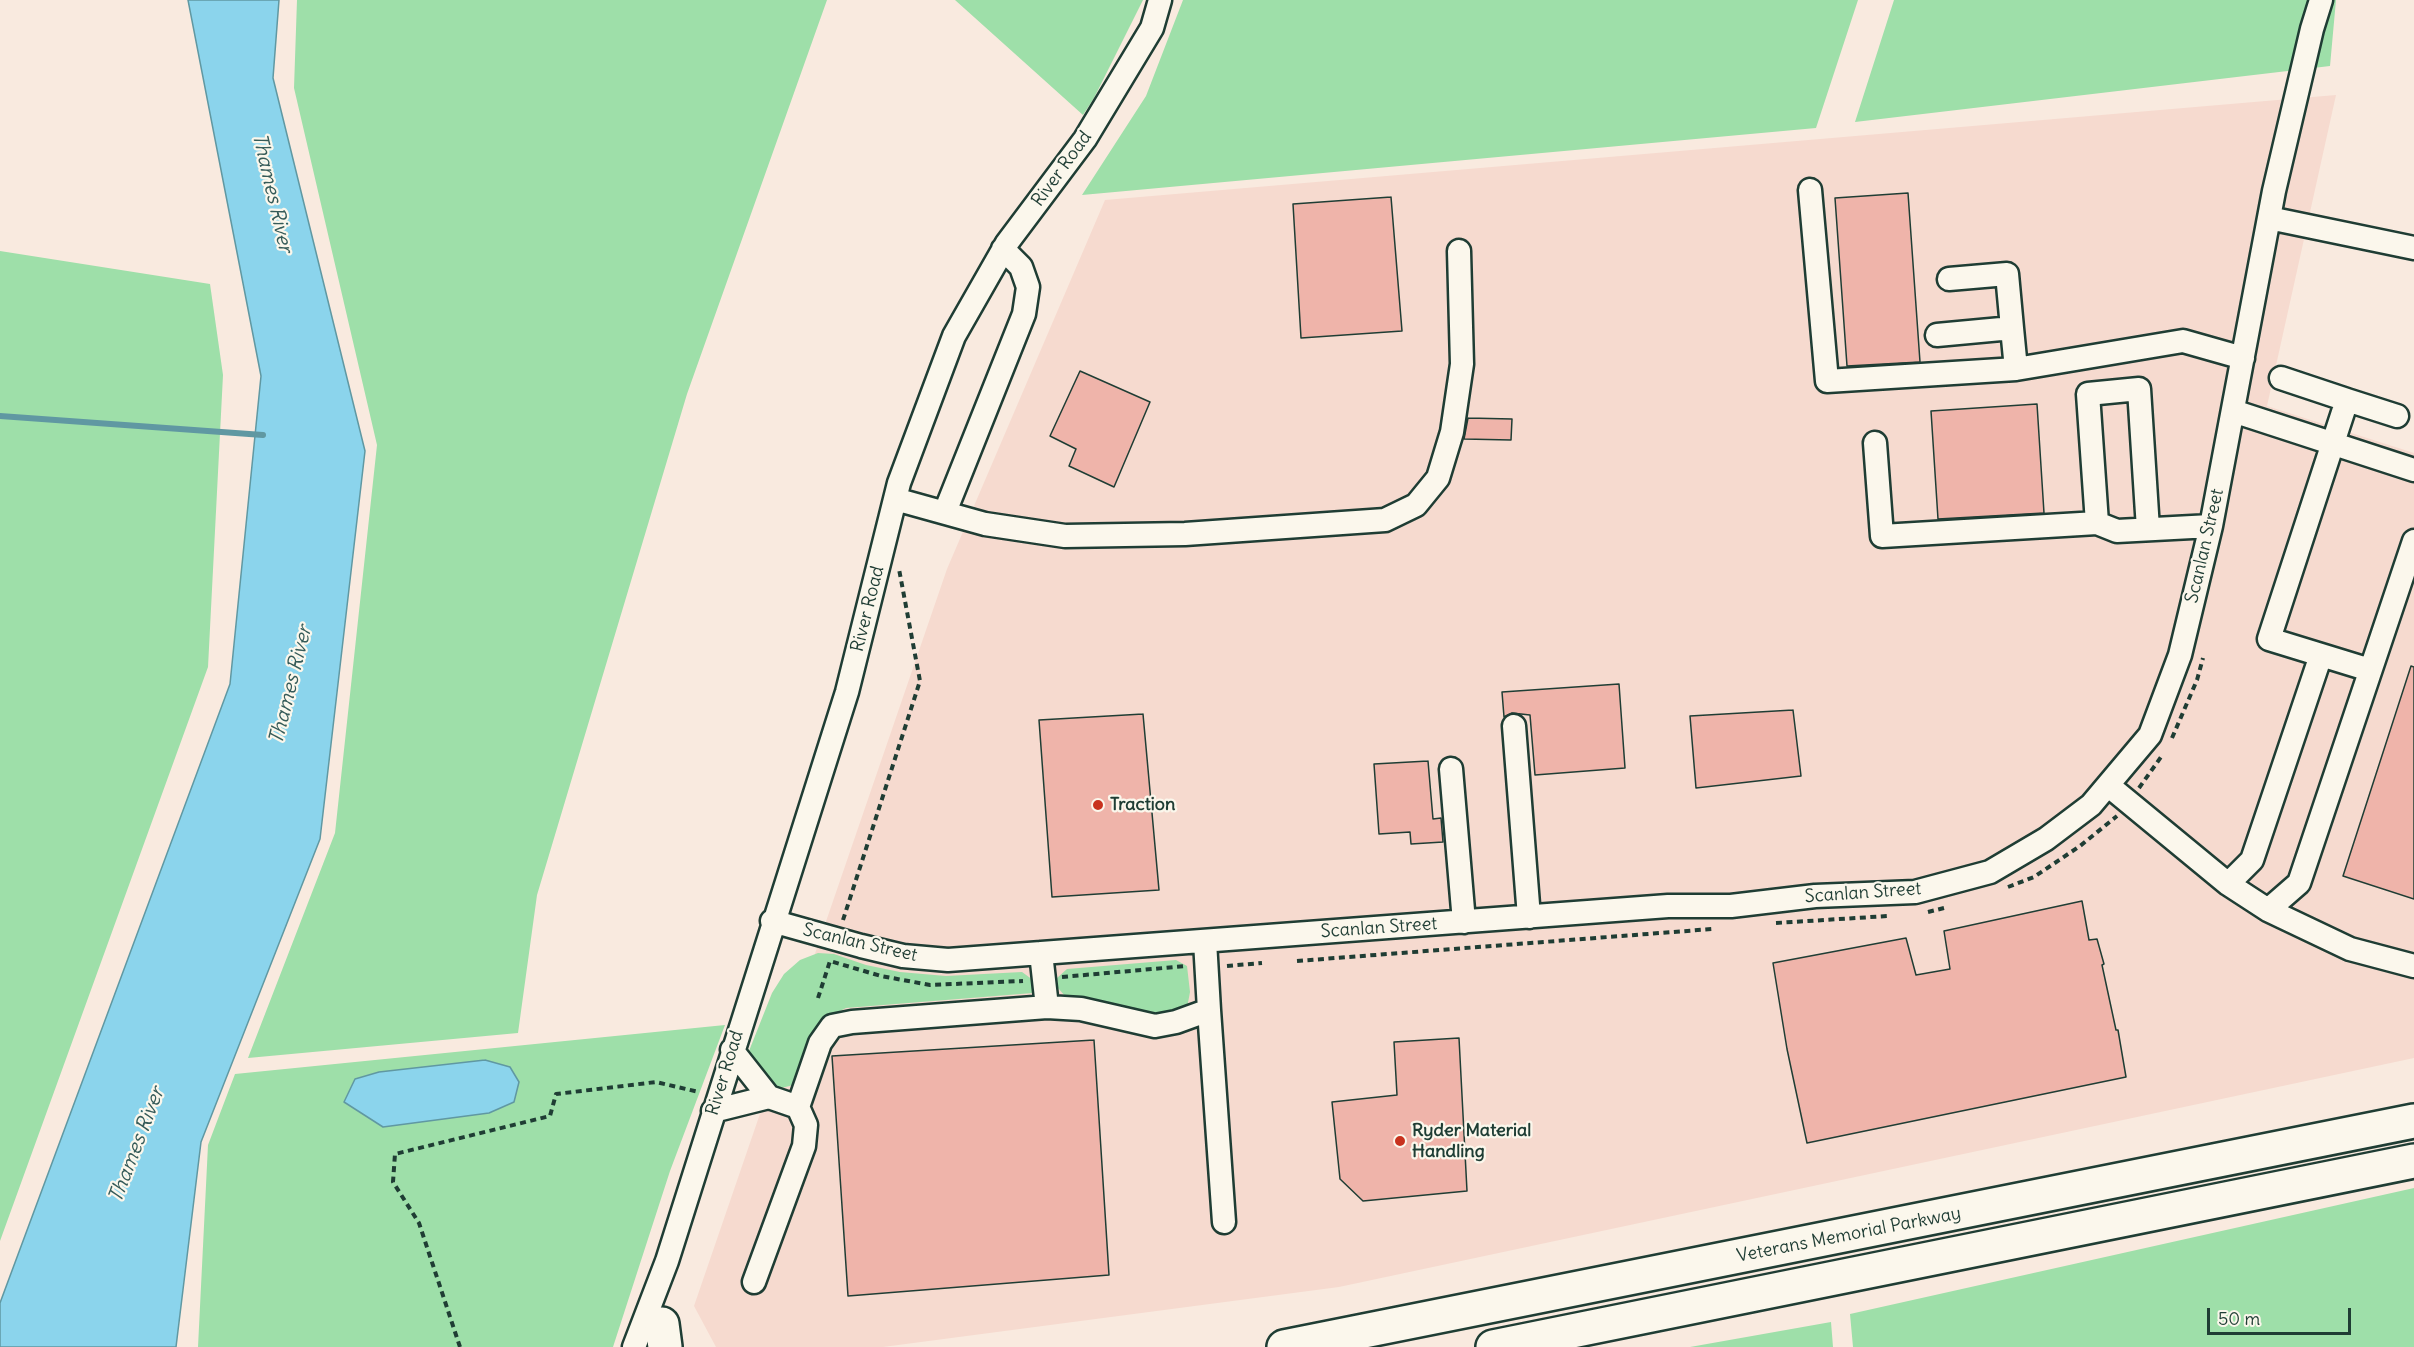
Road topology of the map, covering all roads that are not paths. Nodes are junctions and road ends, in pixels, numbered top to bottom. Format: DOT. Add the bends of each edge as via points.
graph roads {
  1 [pos="1160,0"];
  2 [pos="2321,0"];
  3 [pos="1810,190"];
  4 [pos="2269,218"];
  5 [pos="2414,248"];
  6 [pos="1003,249"];
  7 [pos="1459,251"];
  8 [pos="1949,279"];
  9 [pos="2012,328"];
  10 [pos="1937,335"];
  11 [pos="2243,358"];
  12 [pos="2016,369"];
  13 [pos="2281,378"];
  14 [pos="2347,400"];
  15 [pos="2233,411"];
  16 [pos="2397,416"];
  17 [pos="1875,443"];
  18 [pos="2333,444"];
  19 [pos="2414,470"];
  20 [pos="895,499"];
  21 [pos="945,512"];
  22 [pos="2097,523"];
  23 [pos="2211,526"];
  24 [pos="2148,529"];
  25 [pos="2414,541"];
  26 [pos="2321,656"];
  27 [pos="2370,670"];
  28 [pos="1514,726"];
  29 [pos="1451,770"];
  30 [pos="2109,786"];
  31 [pos="2228,884"];
  32 [pos="2268,910"];
  33 [pos="1529,917"];
  34 [pos="772,921"];
  35 [pos="1464,922"];
  36 [pos="1205,941"];
  37 [pos="1041,953"];
  38 [pos="2414,966"];
  39 [pos="1047,1007"];
  40 [pos="1209,1010"];
  41 [pos="732,1050"];
  42 [pos="770,1097"];
  43 [pos="715,1103"];
  44 [pos="798,1107"];
  45 [pos="2414,1121"];
  46 [pos="2414,1161"];
  47 [pos="1224,1221"];
  48 [pos="667,1261"];
  49 [pos="754,1282"];
  50 [pos="661,1339"];
  51 [pos="634,1347"];
  52 [pos="1284,1347"];
  53 [pos="1493,1347"];
  1 -- 6 [label="street, River Road" via="1152,28 1085,139"];
  2 -- 4 [label="street, Scanlan Street"];
  3 -- 12 [label="street" via="1827,381"];
  4 -- 5 [label="street"];
  4 -- 11 [label="street, Scanlan Street"];
  6 -- 20 [label="street, River Road" via="954,336"];
  6 -- 21 [label="street" via="1021,267 1028,287 1024,314"];
  7 -- 21 [label="street" via="1462,364 1452,432 1438,478 1416,505 1385,520 1185,534 1065,536 986,524"];
  8 -- 9 [label="street" via="2007,274"];
  9 -- 10 [label="street"];
  9 -- 12 [label="street"];
  11 -- 12 [label="street" via="2183,341"];
  11 -- 15 [label="street, Scanlan Street"];
  13 -- 14 [label="street"];
  14 -- 16 [label="street"];
  14 -- 18 [label="street"];
  15 -- 18 [label="street"];
  15 -- 23 [label="street, Scanlan Street"];
  17 -- 22 [label="street" via="1882,536"];
  18 -- 19 [label="street"];
  18 -- 26 [label="street" via="2269,639"];
  20 -- 21 [label="street"];
  20 -- 34 [label="street, River Road" via="847,692"];
  22 -- 24 [label="street" via="2117,531"];
  22 -- 24 [label="street" via="2088,394 2139,389"];
  23 -- 24 [label="street"];
  23 -- 30 [label="street, Scanlan Street" via="2180,655 2150,735"];
  25 -- 27 [label="street"];
  26 -- 27 [label="street"];
  26 -- 31 [label="street" via="2252,860"];
  27 -- 32 [label="street" via="2299,883"];
  28 -- 33 [label="street"];
  29 -- 35 [label="street"];
  30 -- 31 [label="street"];
  30 -- 33 [label="street, Scanlan Street" via="2091,806 1990,872 1915,892"];
  31 -- 32 [label="street"];
  32 -- 38 [label="street" via="2350,949"];
  33 -- 35 [label="street, Scanlan Street"];
  34 -- 37 [label="street, Scanlan Street" via="903,956 948,960"];
  34 -- 41 [label="street, River Road"];
  35 -- 36 [label="street, Scanlan Street"];
  36 -- 37 [label="street, Scanlan Street"];
  36 -- 40 [label="street"];
  37 -- 39 [label="street"];
  39 -- 40 [label="street" via="1081,1009 1155,1026"];
  39 -- 44 [label="street" via="832,1026 820,1043"];
  40 -- 47 [label="street"];
  41 -- 42 [label="street"];
  41 -- 43 [label="street, River Road"];
  42 -- 43 [label="street"];
  42 -- 44 [label="street"];
  43 -- 48 [label="street, River Road"];
  44 -- 49 [label="street" via="806,1125 804,1146"];
  45 -- 52 [label="highway, Veterans Memorial Parkway"];
  46 -- 53 [label="highway"];
  48 -- 50 [label="street, River Road"];
  48 -- 51 [label="street, River Road"];
}
